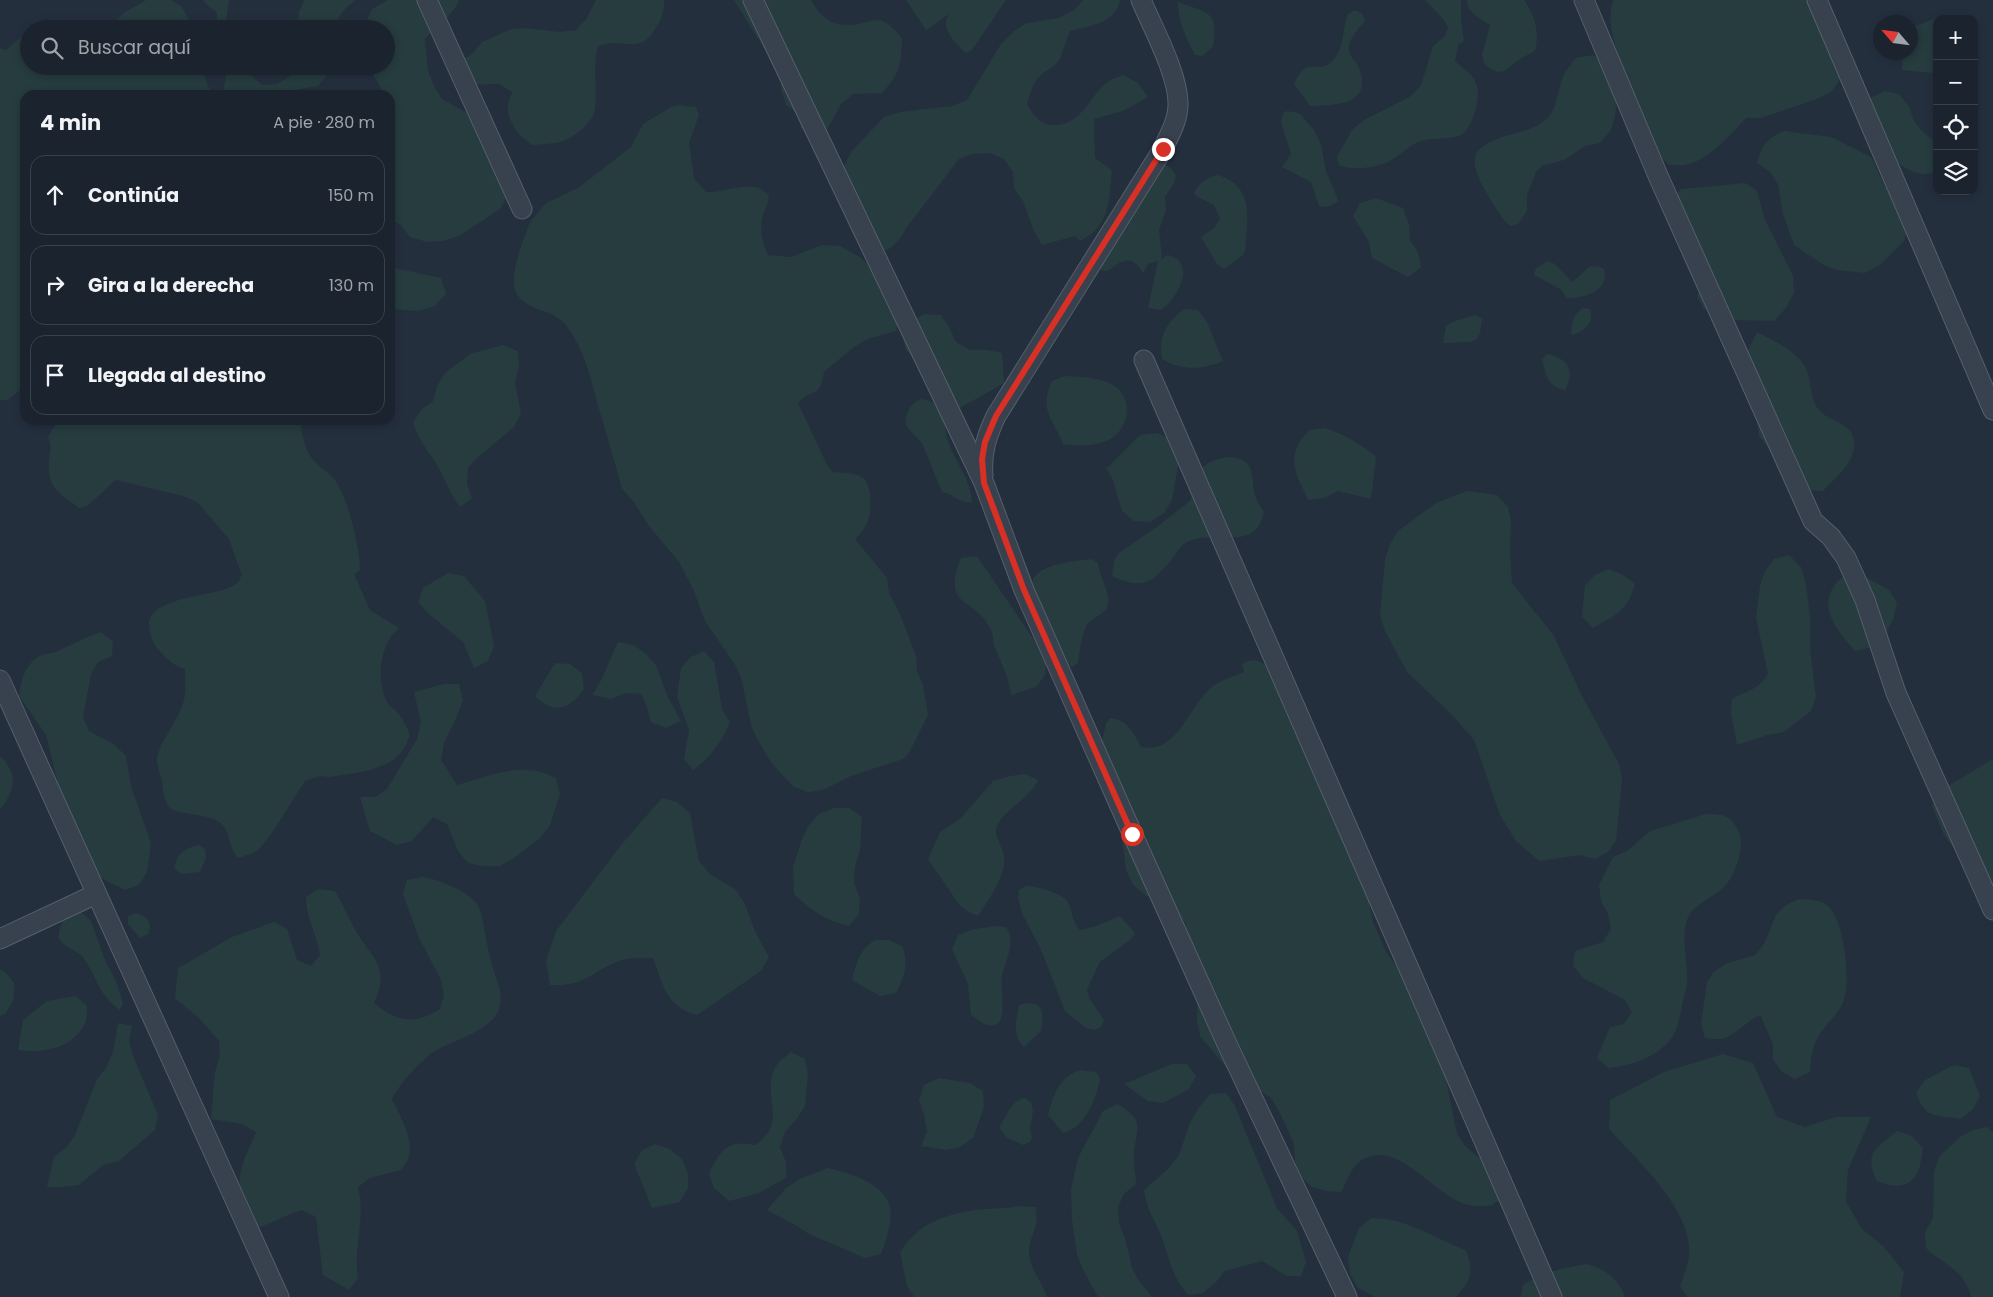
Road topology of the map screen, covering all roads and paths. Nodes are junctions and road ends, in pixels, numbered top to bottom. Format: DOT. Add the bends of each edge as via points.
graph roads {
  1 [pos="427,0"];
  2 [pos="753,0"];
  3 [pos="1141,0"];
  4 [pos="1584,0"];
  5 [pos="1817,0"];
  6 [pos="522,210"];
  7 [pos="1144,360"];
  8 [pos="1993,410"];
  9 [pos="984,483"];
  10 [pos="0,680"];
  11 [pos="96,894"];
  12 [pos="1993,910"];
  13 [pos="0,939"];
  14 [pos="279,1297"];
  15 [pos="1347,1297"];
  16 [pos="1552,1297"];
  1 -- 6 [label="street"];
  2 -- 9 [label="street"];
  3 -- 9 [label="street" via="1175,84 1178,106 1174,124 1163,149 996,416 985,442 982,459"];
  4 -- 12 [label="street" via="1813,521 1831,537 1846,558 1865,600 1896,693"];
  5 -- 8 [label="street"];
  7 -- 16 [label="street"];
  9 -- 15 [label="street" via="1024,590 1132,834"];
  10 -- 11 [label="street"];
  11 -- 13 [label="street"];
  11 -- 14 [label="street"];
}
